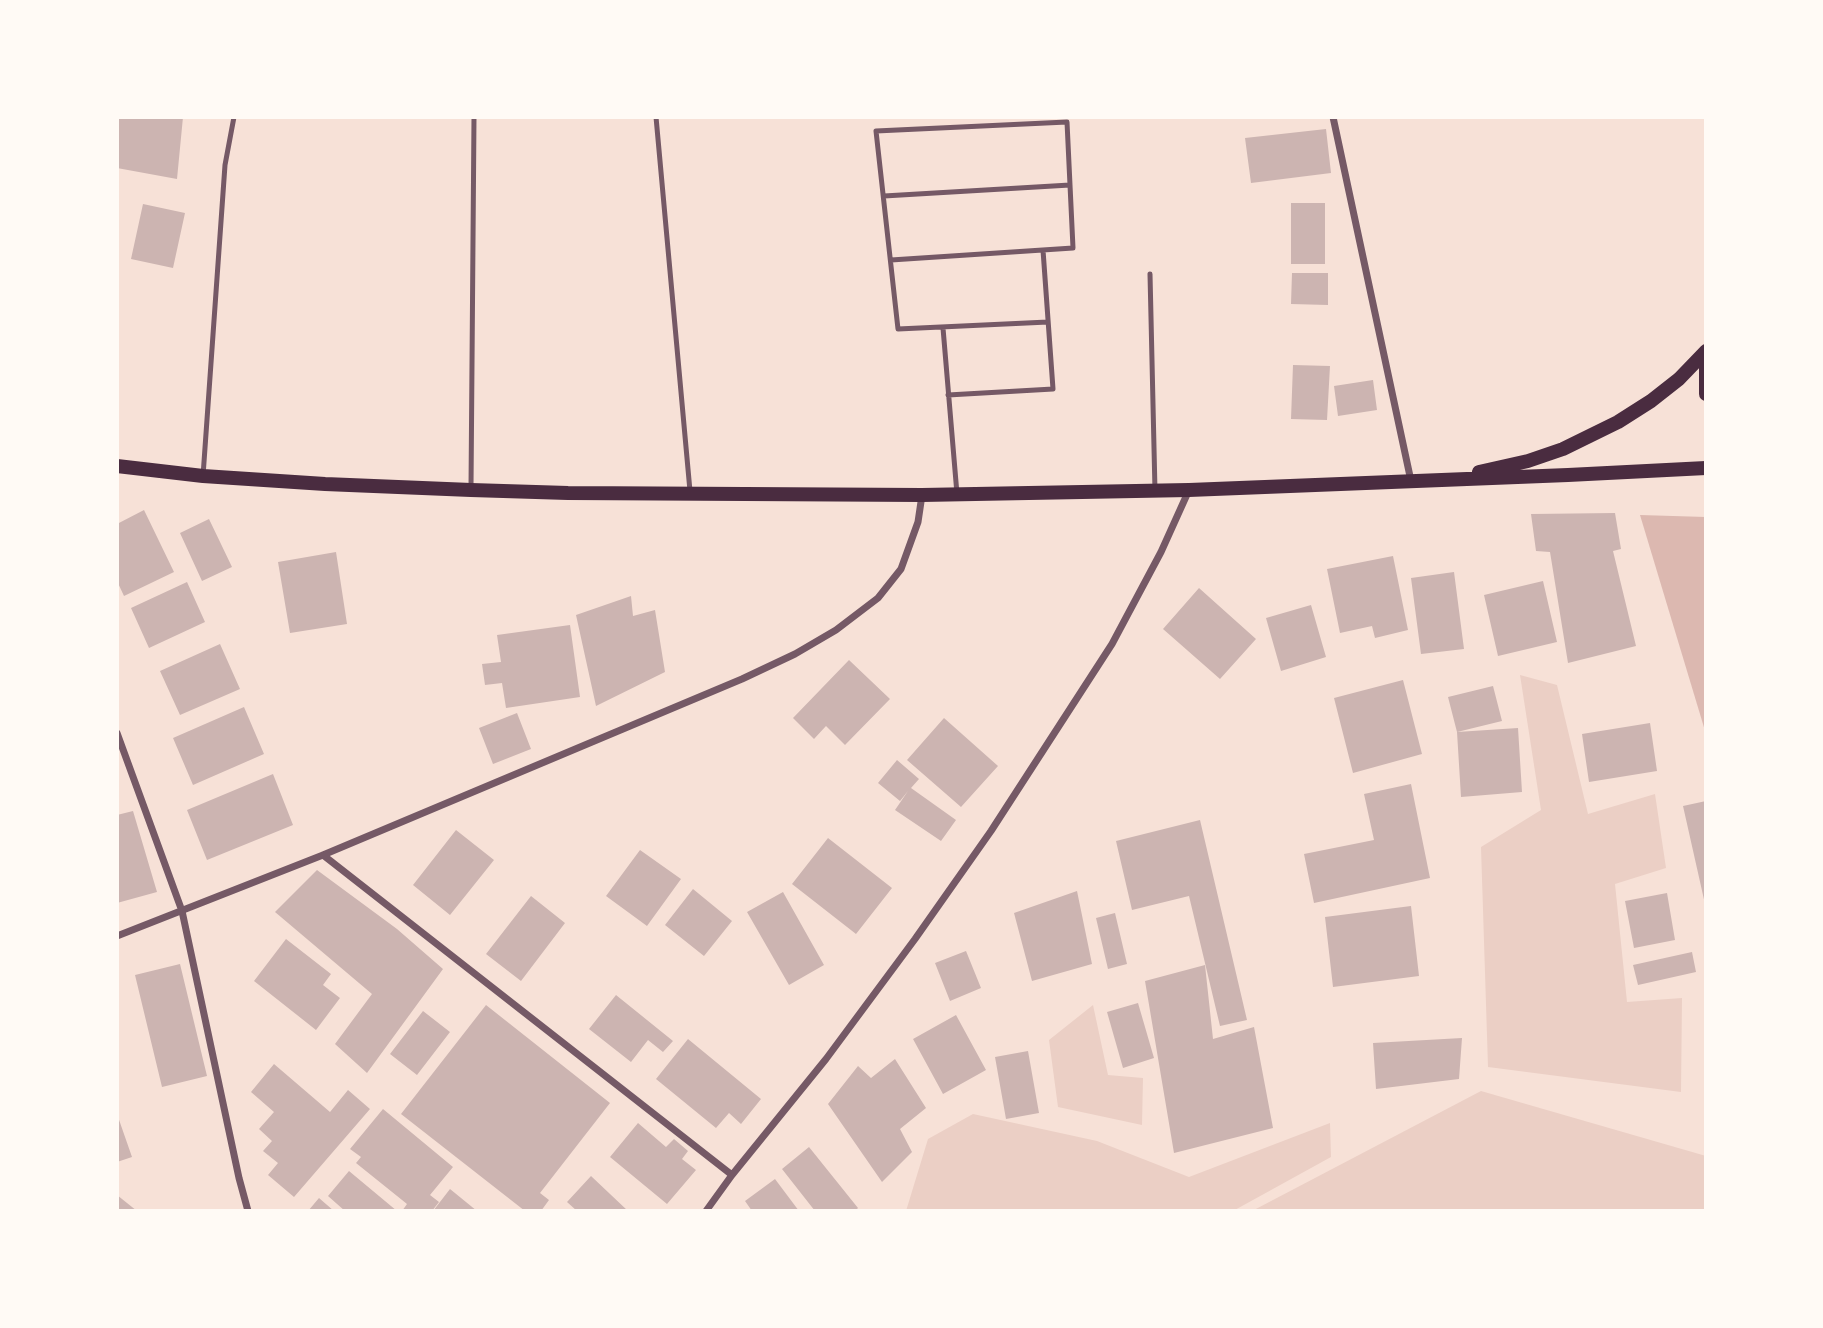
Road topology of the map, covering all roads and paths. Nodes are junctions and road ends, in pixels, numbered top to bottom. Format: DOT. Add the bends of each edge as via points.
graph roads {
  1 [pos="234,117"];
  2 [pos="474,117"];
  3 [pos="656,117"];
  4 [pos="1333,117"];
  5 [pos="1070,185"];
  6 [pos="884,196"];
  7 [pos="1043,250"];
  8 [pos="891,260"];
  9 [pos="1150,274"];
  10 [pos="1048,322"];
  11 [pos="943,328"];
  12 [pos="1706,351"];
  13 [pos="1706,368"];
  14 [pos="1706,394"];
  15 [pos="948,395"];
  16 [pos="117,466"];
  17 [pos="1706,468"];
  18 [pos="202,476"];
  19 [pos="1411,481"];
  20 [pos="471,490"];
  21 [pos="1189,490"];
  22 [pos="1155,491"];
  23 [pos="690,494"];
  24 [pos="957,494"];
  25 [pos="922,495"];
  26 [pos="117,733"];
  27 [pos="323,855"];
  28 [pos="182,911"];
  29 [pos="117,936"];
  30 [pos="733,1175"];
  31 [pos="248,1211"];
  32 [pos="706,1211"];
  1 -- 18 [label="lane" via="225,165"];
  2 -- 20 [label="lane"];
  3 -- 23 [label="lane"];
  4 -- 19 [label="street"];
  5 -- 6 [label="lane"];
  5 -- 6 [label="lane" via="1068,121 876,131"];
  5 -- 7 [label="lane" via="1073,248"];
  6 -- 8 [label="lane"];
  7 -- 8 [label="lane"];
  7 -- 10 [label="lane"];
  8 -- 11 [label="lane" via="898,329"];
  9 -- 22 [label="lane"];
  10 -- 11 [label="lane"];
  10 -- 15 [label="lane" via="1053,389"];
  11 -- 15 [label="lane"];
  12 -- 19 [label="main road" via="1651,401 1563,449 1481,471"];
  13 -- 14 [label="main road"];
  15 -- 24 [label="lane"];
  16 -- 18 [label="main road"];
  17 -- 19 [label="main road"];
  18 -- 20 [label="main road"];
  19 -- 21 [label="main road"];
  20 -- 23 [label="main road"];
  21 -- 22 [label="main road"];
  21 -- 30 [label="street" via="1112,644 990,831 826,1059"];
  22 -- 24 [label="main road"];
  23 -- 25 [label="main road"];
  24 -- 25 [label="main road"];
  25 -- 27 [label="street" via="918,522 901,569 878,598 836,630 742,679"];
  26 -- 28 [label="street"];
  27 -- 28 [label="street"];
  27 -- 30 [label="street"];
  28 -- 29 [label="street"];
  28 -- 31 [label="street"];
  30 -- 32 [label="street"];
}
